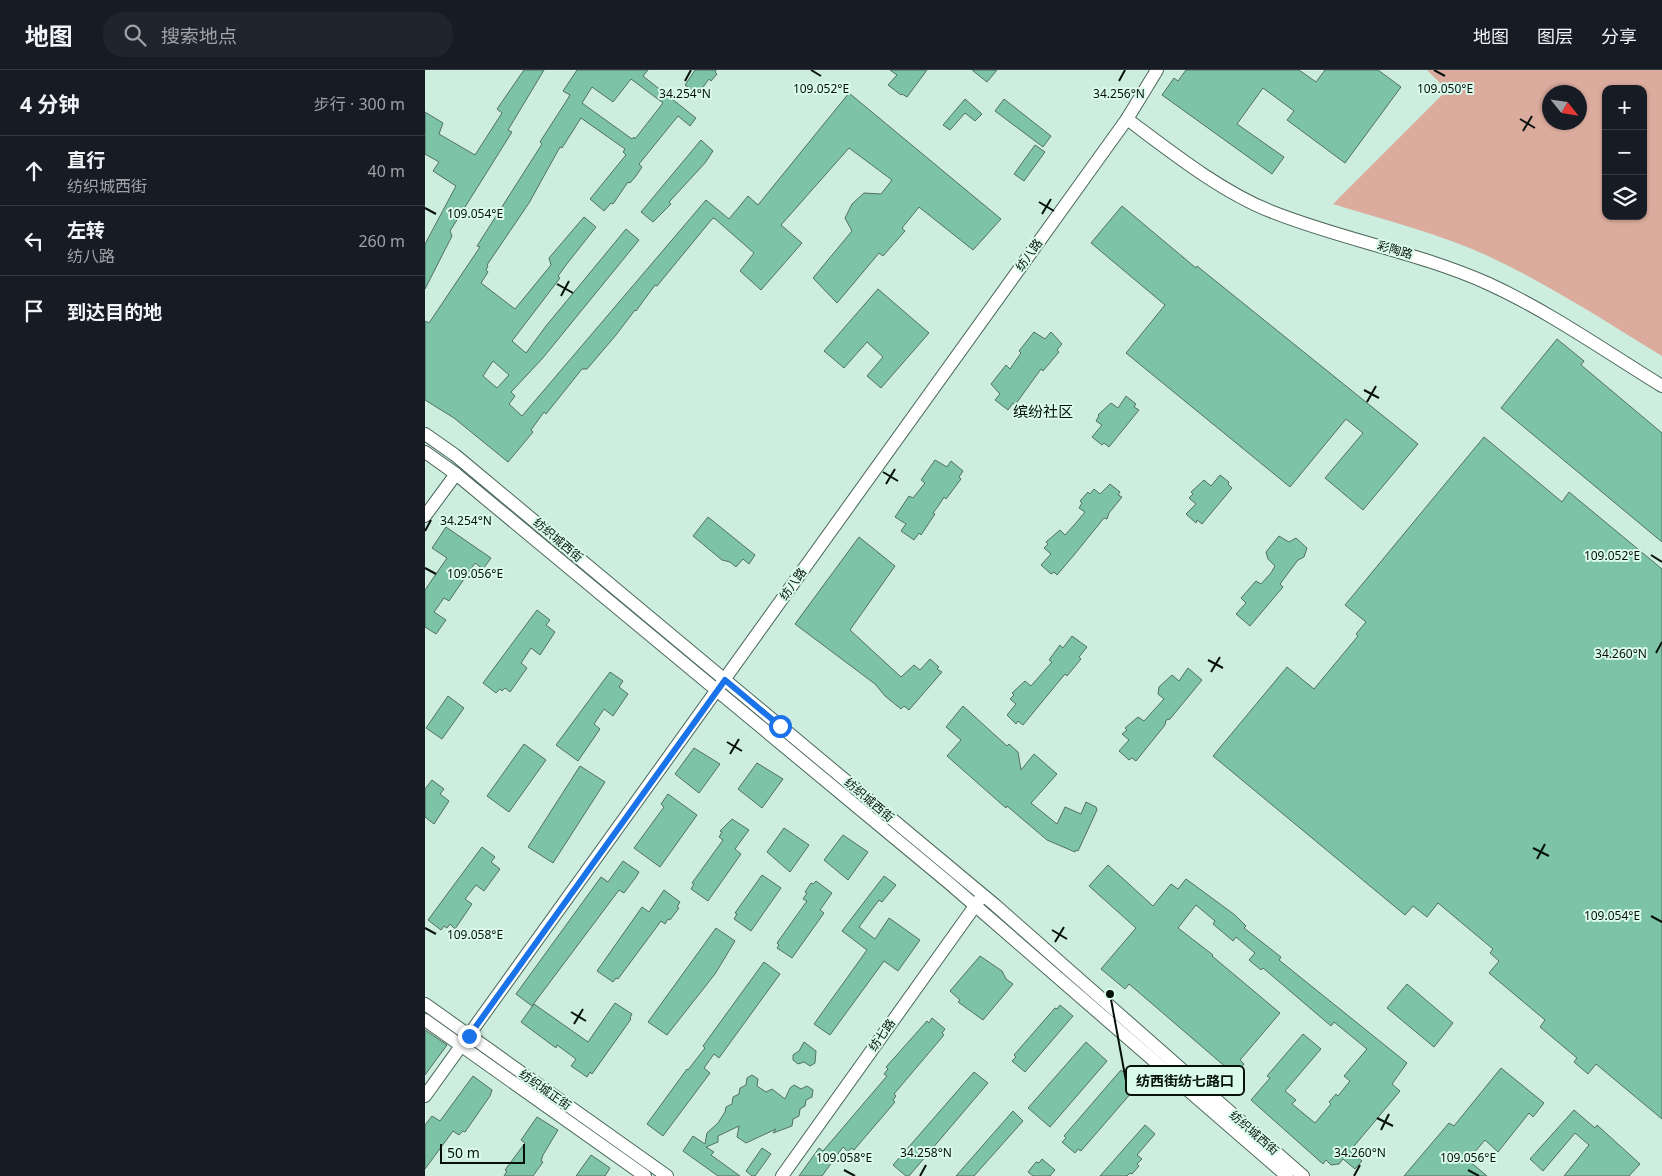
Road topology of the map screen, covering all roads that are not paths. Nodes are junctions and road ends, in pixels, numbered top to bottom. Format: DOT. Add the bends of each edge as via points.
graph roads {
  1 [pos="1157,70"];
  2 [pos="1127,119"];
  3 [pos="1662,386"];
  4 [pos="425,434"];
  5 [pos="425,452"];
  6 [pos="456,474"];
  7 [pos="425,516"];
  8 [pos="725,680"];
  9 [pos="716,691"];
  10 [pos="983,895"];
  11 [pos="975,906"];
  12 [pos="425,1004"];
  13 [pos="425,1020"];
  14 [pos="465,1041"];
  15 [pos="425,1096"];
  16 [pos="645,1176"];
  17 [pos="667,1176"];
  18 [pos="782,1176"];
  19 [pos="1287,1176"];
  20 [pos="1303,1176"];
  1 -- 2 [label="street, 纺八路"];
  2 -- 3 [label="street, 彩陶路" via="1235,194 1306,225 1405,252 1489,284 1570,328"];
  2 -- 8 [label="street, 纺八路"];
  4 -- 8 [label="street, 纺织城西街" via="455,455"];
  5 -- 6 [label="street, 纺织城西街"];
  6 -- 7 [label="street"];
  6 -- 9 [label="street, 纺织城西街"];
  8 -- 9 [label="street, 纺八路"];
  8 -- 10 [label="street, 纺织城西街"];
  9 -- 11 [label="street, 纺织城西街"];
  9 -- 14 [label="street, 纺八路"];
  10 -- 11 [label="street, 纺七路"];
  10 -- 20 [label="street, 纺织城西街"];
  11 -- 18 [label="street, 纺七路"];
  11 -- 19 [label="street, 纺织城西街"];
  12 -- 14 [label="street, 纺织城正街"];
  13 -- 14 [label="street, 纺织城正街"];
  14 -- 15 [label="street, 纺八路"];
  14 -- 16 [label="street, 纺织城正街"];
  14 -- 17 [label="street, 纺织城正街"];
}
